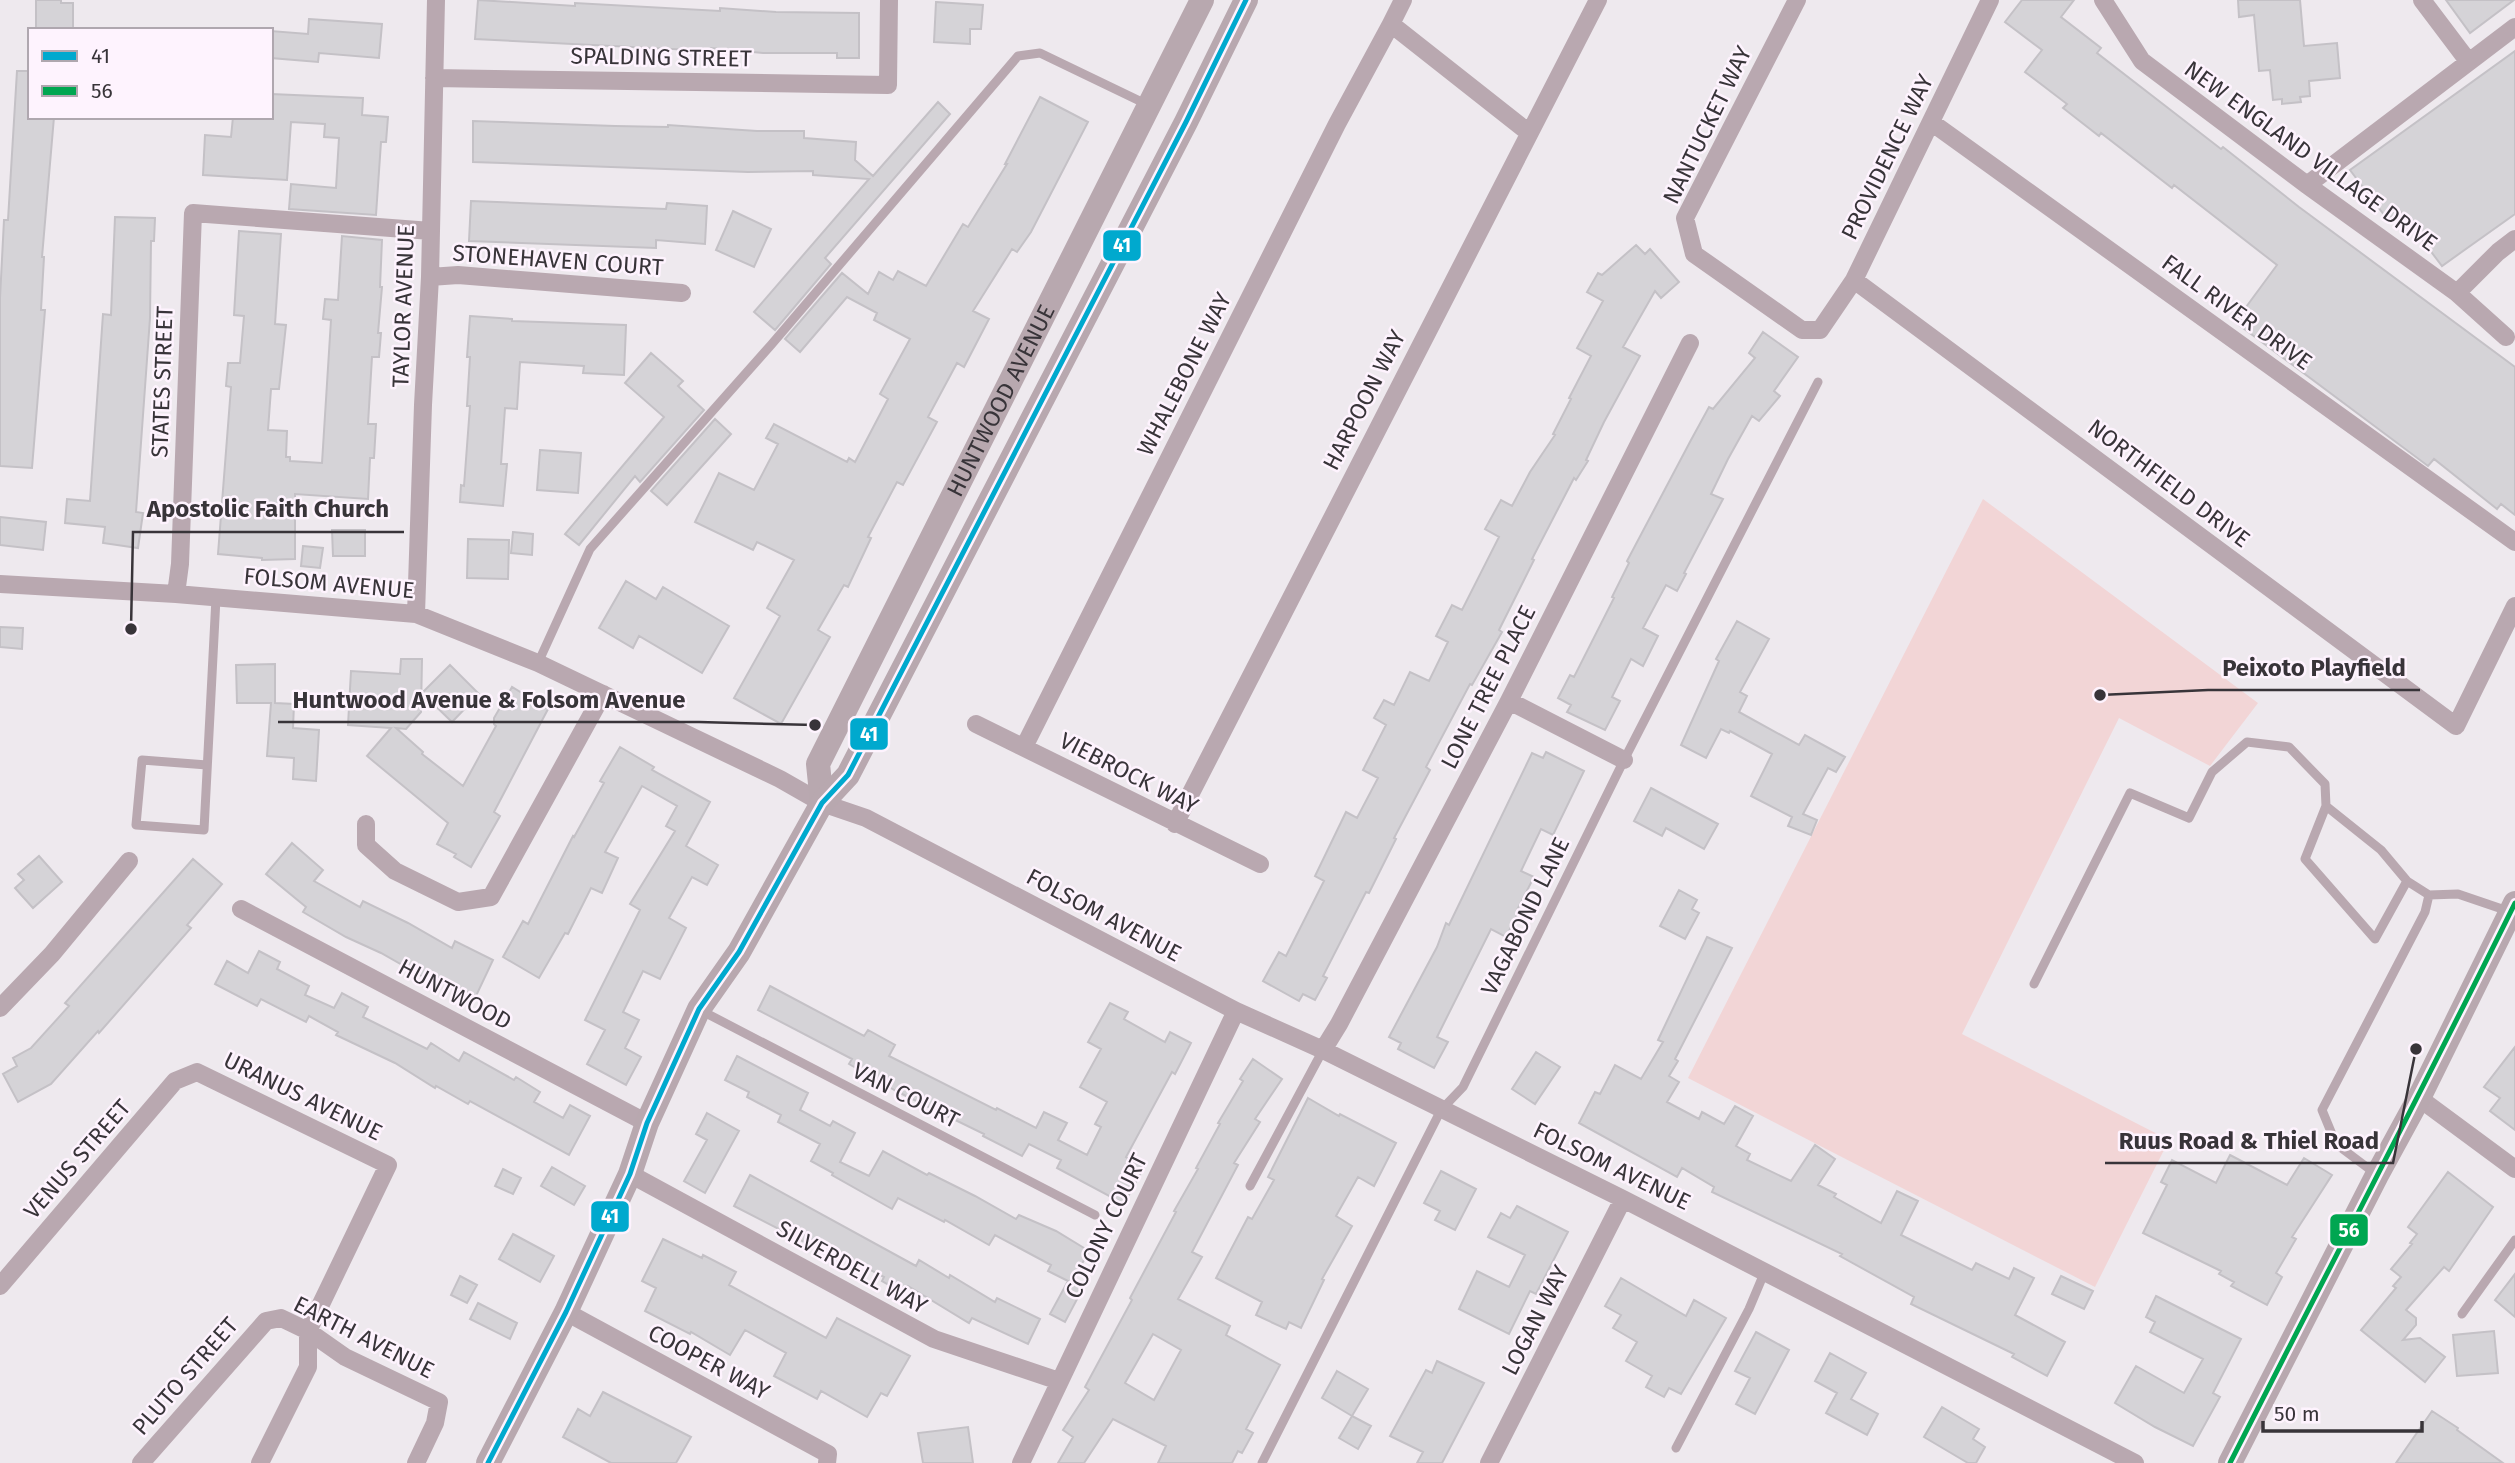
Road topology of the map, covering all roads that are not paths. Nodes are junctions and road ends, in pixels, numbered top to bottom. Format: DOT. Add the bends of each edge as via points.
graph roads {
  1 [pos="436,0"];
  2 [pos="889,0"];
  3 [pos="1202,0"];
  4 [pos="1246,0"];
  5 [pos="1403,0"];
  6 [pos="1598,0"];
  7 [pos="1797,0"];
  8 [pos="1990,0"];
  9 [pos="2103,0"];
  10 [pos="2422,0"];
  11 [pos="1391,24"];
  12 [pos="2515,27"];
  13 [pos="2468,61"];
  14 [pos="434,78"];
  15 [pos="1150,106"];
  16 [pos="1931,122"];
  17 [pos="1528,132"];
  18 [pos="2307,185"];
  19 [pos="431,231"];
  20 [pos="2515,239"];
  21 [pos="430,276"];
  22 [pos="1854,279"];
  23 [pos="682,293"];
  24 [pos="2457,293"];
  25 [pos="1820,330"];
  26 [pos="2505,337"];
  27 [pos="1690,343"];
  28 [pos="1818,382"];
  29 [pos="2515,542"];
  30 [pos="0,584"];
  31 [pos="176,594"];
  32 [pos="216,598"];
  33 [pos="2515,607"];
  34 [pos="416,614"];
  35 [pos="538,663"];
  36 [pos="603,694"];
  37 [pos="1509,701"];
  38 [pos="976,724"];
  39 [pos="1024,747"];
  40 [pos="1624,760"];
  41 [pos="207,765"];
  42 [pos="822,803"];
  43 [pos="2326,806"];
  44 [pos="366,824"];
  45 [pos="1175,824"];
  46 [pos="129,861"];
  47 [pos="1259,864"];
  48 [pos="2407,881"];
  49 [pos="2429,895"];
  50 [pos="2513,908"];
  51 [pos="241,909"];
  52 [pos="2034,984"];
  53 [pos="0,1008"];
  54 [pos="699,1009"];
  55 [pos="1236,1011"];
  56 [pos="1323,1050"];
  57 [pos="197,1072"];
  58 [pos="2419,1098"];
  59 [pos="1441,1110"];
  60 [pos="647,1123"];
  61 [pos="2515,1169"];
  62 [pos="630,1174"];
  63 [pos="2377,1175"];
  64 [pos="1250,1186"];
  65 [pos="1623,1199"];
  66 [pos="1095,1215"];
  67 [pos="2515,1240"];
  68 [pos="1765,1271"];
  69 [pos="0,1286"];
  70 [pos="566,1312"];
  71 [pos="2462,1314"];
  72 [pos="266,1321"];
  73 [pos="308,1331"];
  74 [pos="1059,1381"];
  75 [pos="1676,1448"];
  76 [pos="827,1459"];
  77 [pos="141,1463"];
  78 [pos="260,1463"];
  79 [pos="416,1463"];
  80 [pos="488,1463"];
  81 [pos="1021,1463"];
  82 [pos="1262,1463"];
  83 [pos="1489,1463"];
  84 [pos="2135,1463"];
  85 [pos="2230,1463"];
  1 -- 14 [label="street, TAYLOR AVENUE"];
  2 -- 14 [label="street, SPALDING STREET" via="888,85"];
  3 -- 15 [label="street, HUNTWOOD AVENUE"];
  4 -- 42 [label="street, HUNTWOOD AVENUE" via="848,775"];
  5 -- 11 [label="street, WHALEBONE WAY"];
  6 -- 17 [label="street, HARPOON WAY"];
  7 -- 25 [label="street, NANTUCKET WAY" via="1685,218 1695,254 1802,331"];
  8 -- 16 [label="street, PROVIDENCE WAY"];
  9 -- 18 [label="street, NEW ENGLAND VILLAGE DRIVE" via="2142,61"];
  10 -- 13 [label="street"];
  11 -- 17 [label="street"];
  11 -- 39 [label="street, WHALEBONE WAY"];
  12 -- 13 [label="street"];
  13 -- 18 [label="street"];
  14 -- 19 [label="street, TAYLOR AVENUE"];
  15 -- 35 [label="lane" via="1040,53 1018,57 590,549"];
  15 -- 42 [label="street, HUNTWOOD AVENUE" via="818,764"];
  16 -- 22 [label="street, PROVIDENCE WAY"];
  16 -- 29 [label="street, FALL RIVER DRIVE"];
  17 -- 45 [label="street, HARPOON WAY"];
  18 -- 24 [label="street, NEW ENGLAND VILLAGE DRIVE"];
  19 -- 21 [label="street, TAYLOR AVENUE"];
  19 -- 31 [label="street, STATES STREET" via="193,213"];
  20 -- 24 [label="street"];
  21 -- 23 [label="street, STONEHAVEN COURT"];
  21 -- 34 [label="street, TAYLOR AVENUE"];
  22 -- 25 [label="street, PROVIDENCE WAY"];
  22 -- 33 [label="street, NORTHFIELD DRIVE" via="2456,726"];
  24 -- 26 [label="street, NEW ENGLAND VILLAGE DRIVE"];
  27 -- 37 [label="street, LONE TREE PLACE"];
  28 -- 40 [label="lane, VAGABOND LANE"];
  30 -- 31 [label="street, FOLSOM AVENUE"];
  31 -- 32 [label="street, FOLSOM AVENUE"];
  32 -- 34 [label="street, FOLSOM AVENUE"];
  32 -- 41 [label="lane"];
  34 -- 35 [label="street, FOLSOM AVENUE"];
  35 -- 36 [label="street, FOLSOM AVENUE"];
  36 -- 42 [label="street, FOLSOM AVENUE"];
  36 -- 44 [label="street" via="491,897 458,902 395,871 366,845"];
  37 -- 40 [label="street"];
  37 -- 56 [label="street, LONE TREE PLACE"];
  38 -- 39 [label="street, VIEBROCK WAY"];
  39 -- 45 [label="street, VIEBROCK WAY"];
  40 -- 59 [label="lane, VAGABOND LANE" via="1462,1087"];
  41 -- 41 [label="lane" via="204,830 136,825 142,760"];
  42 -- 54 [label="street, HUNTWOOD AVENUE" via="740,952"];
  42 -- 55 [label="street, FOLSOM AVENUE" via="866,818"];
  43 -- 48 [label="lane" via="2381,850"];
  43 -- 48 [label="lane" via="2305,859 2375,939"];
  43 -- 52 [label="lane" via="2325,784 2289,747 2247,742 2212,772 2189,818 2130,793"];
  45 -- 47 [label="street, VIEBROCK WAY"];
  46 -- 53 [label="street"];
  48 -- 49 [label="lane"];
  49 -- 50 [label="lane" via="2458,894"];
  49 -- 63 [label="lane" via="2425,912 2322,1110 2336,1144"];
  50 -- 58 [label="street"];
  51 -- 60 [label="street, HUNTWOOD"];
  54 -- 60 [label="street, HUNTWOOD AVENUE"];
  54 -- 66 [label="lane, VAN COURT"];
  55 -- 56 [label="street, FOLSOM AVENUE"];
  55 -- 74 [label="street, COLONY COURT"];
  56 -- 59 [label="street, FOLSOM AVENUE"];
  56 -- 64 [label="lane"];
  57 -- 69 [label="street, VENUS STREET" via="175,1081"];
  57 -- 73 [label="street, URANUS AVENUE" via="388,1166"];
  58 -- 61 [label="street"];
  58 -- 63 [label="street"];
  59 -- 65 [label="street, FOLSOM AVENUE"];
  59 -- 82 [label="lane, VAGABOND LANE"];
  60 -- 62 [label="street, HUNTWOOD AVENUE"];
  62 -- 70 [label="street, HUNTWOOD AVENUE"];
  62 -- 74 [label="street, SILVERDELL WAY" via="934,1339"];
  63 -- 85 [label="street"];
  65 -- 68 [label="street, FOLSOM AVENUE"];
  65 -- 83 [label="street, LOGAN WAY"];
  67 -- 71 [label="lane"];
  68 -- 75 [label="lane"];
  68 -- 84 [label="street, FOLSOM AVENUE"];
  70 -- 76 [label="street, COOPER WAY"];
  70 -- 80 [label="street, HUNTWOOD AVENUE"];
  72 -- 73 [label="street, EARTH AVENUE" via="281,1318"];
  72 -- 77 [label="street, PLUTO STREET"];
  73 -- 78 [label="street" via="308,1367"];
  73 -- 79 [label="street, EARTH AVENUE" via="345,1357 439,1402 435,1423"];
  74 -- 81 [label="street, COLONY COURT"];
}
